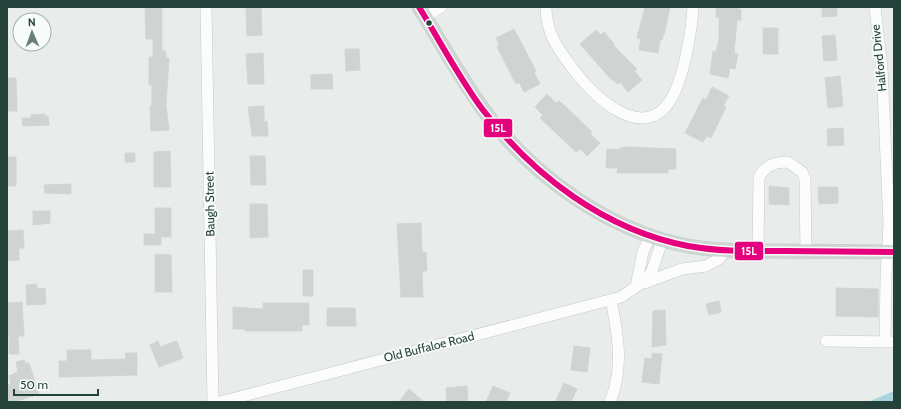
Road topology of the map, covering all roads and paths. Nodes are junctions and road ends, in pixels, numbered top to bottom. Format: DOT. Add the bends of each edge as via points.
graph roads {
  1 [pos="206,7"];
  2 [pos="441,7"];
  3 [pos="546,7"];
  4 [pos="693,7"];
  5 [pos="875,7"];
  6 [pos="422,12"];
  7 [pos="656,238"];
  8 [pos="726,249"];
  9 [pos="758,251"];
  10 [pos="806,251"];
  11 [pos="891,252"];
  12 [pos="639,285"];
  13 [pos="611,300"];
  14 [pos="826,341"];
  15 [pos="890,342"];
  16 [pos="213,402"];
  17 [pos="220,402"];
  18 [pos="610,402"];
  1 -- 16 [label="street, Baugh Street"];
  2 -- 6 [label="street"];
  3 -- 4 [label="street" via="546,20 554,44 586,87 603,102 626,116 638,117 656,114 670,101 675,91 680,79"];
  5 -- 11 [label="street, Halford Drive" via="882,68"];
  6 -- 7 [label="main road" via="484,110 516,148 542,172 582,202 613,220"];
  7 -- 8 [label="main road" via="690,246"];
  7 -- 12 [label="street" via="643,252"];
  8 -- 9 [label="main road"];
  8 -- 12 [label="street, Old Buffaloe Road" via="719,259 706,266 682,269"];
  9 -- 10 [label="main road"];
  9 -- 10 [label="street" via="759,177 770,164 788,162 802,172 805,179"];
  10 -- 11 [label="main road"];
  11 -- 15 [label="street, Halford Drive"];
  12 -- 13 [label="street, Old Buffaloe Road"];
  13 -- 17 [label="street, Old Buffaloe Road"];
  13 -- 18 [label="street" via="619,343 619,361"];
  14 -- 15 [label="street"];
}
